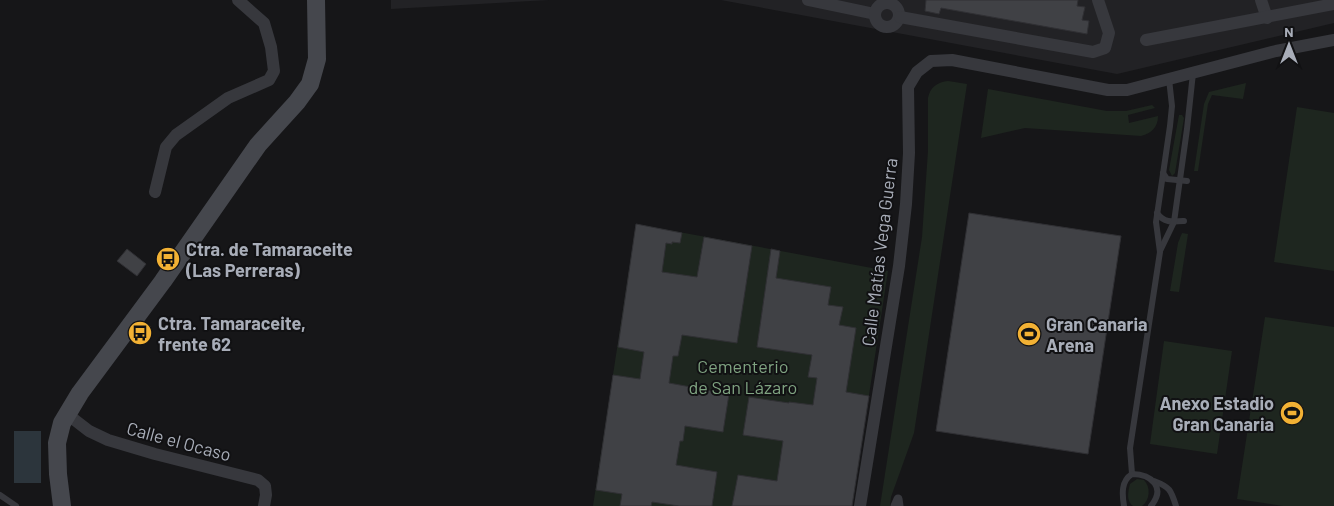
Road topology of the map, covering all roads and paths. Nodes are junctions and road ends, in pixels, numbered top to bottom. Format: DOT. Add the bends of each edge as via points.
graph roads {
  1 [pos="238,0"];
  2 [pos="316,0"];
  3 [pos="808,0"];
  4 [pos="1098,0"];
  5 [pos="1261,0"];
  6 [pos="891,2"];
  7 [pos="1334,4"];
  8 [pos="875,14"];
  9 [pos="900,17"];
  10 [pos="1267,18"];
  11 [pos="1146,40"];
  12 [pos="1334,40"];
  13 [pos="1193,73"];
  14 [pos="1169,79"];
  15 [pos="1163,173"];
  16 [pos="1179,180"];
  17 [pos="1188,181"];
  18 [pos="155,192"];
  19 [pos="1157,213"];
  20 [pos="1184,221"];
  21 [pos="1174,222"];
  22 [pos="1160,252"];
  23 [pos="68,414"];
  24 [pos="1132,474"];
  25 [pos="1154,481"];
  26 [pos="0,495"];
  27 [pos="1173,496"];
  28 [pos="16,506"];
  29 [pos="62,506"];
  30 [pos="264,506"];
  31 [pos="860,506"];
  32 [pos="895,506"];
  33 [pos="899,506"];
  34 [pos="1124,506"];
  35 [pos="1151,506"];
  36 [pos="1172,506"];
  37 [pos="1176,506"];
  1 -- 18 [label="street" via="264,24 274,71 269,80 228,98 176,135 166,146"];
  2 -- 23 [label="main road" via="317,60 310,84 258,145"];
  3 -- 8 [label="street"];
  4 -- 9 [label="street" via="1109,33 1105,48 1094,52"];
  5 -- 10 [label="street"];
  6 -- 8 [label="street" via="879,6"];
  6 -- 9 [label="street" via="897,7"];
  7 -- 10 [label="street"];
  8 -- 9 [label="street" via="876,21 886,28 893,26"];
  10 -- 11 [label="street"];
  12 -- 13 [label="street, Calle Matías Vega Guerra" via="1276,51"];
  13 -- 14 [label="street, Calle Matías Vega Guerra"];
  13 -- 16 [label="lane"];
  14 -- 15 [label="lane" via="1172,106"];
  14 -- 31 [label="street, Calle Matías Vega Guerra" via="1128,90 1108,90 952,60 931,61 917,72 908,87 909,153 899,266"];
  15 -- 16 [label="lane" via="1167,179"];
  15 -- 19 [label="lane"];
  16 -- 17 [label="lane"];
  16 -- 21 [label="lane"];
  19 -- 21 [label="lane" via="1161,219"];
  19 -- 22 [label="lane"];
  20 -- 21 [label="lane"];
  21 -- 22 [label="lane"];
  22 -- 24 [label="lane" via="1130,448"];
  23 -- 29 [label="main road" via="57,443"];
  23 -- 30 [label="street, Calle el Ocaso" via="89,431 108,440 258,480 265,486"];
  24 -- 25 [label="lane" via="1147,476"];
  24 -- 34 [label="lane" via="1123,486"];
  25 -- 27 [label="lane" via="1167,485"];
  25 -- 35 [label="lane" via="1155,501"];
  26 -- 28 [label="lane"];
  27 -- 36 [label="lane"];
  27 -- 37 [label="lane"];
  32 -- 33 [label="street" via="898,499"];
}
